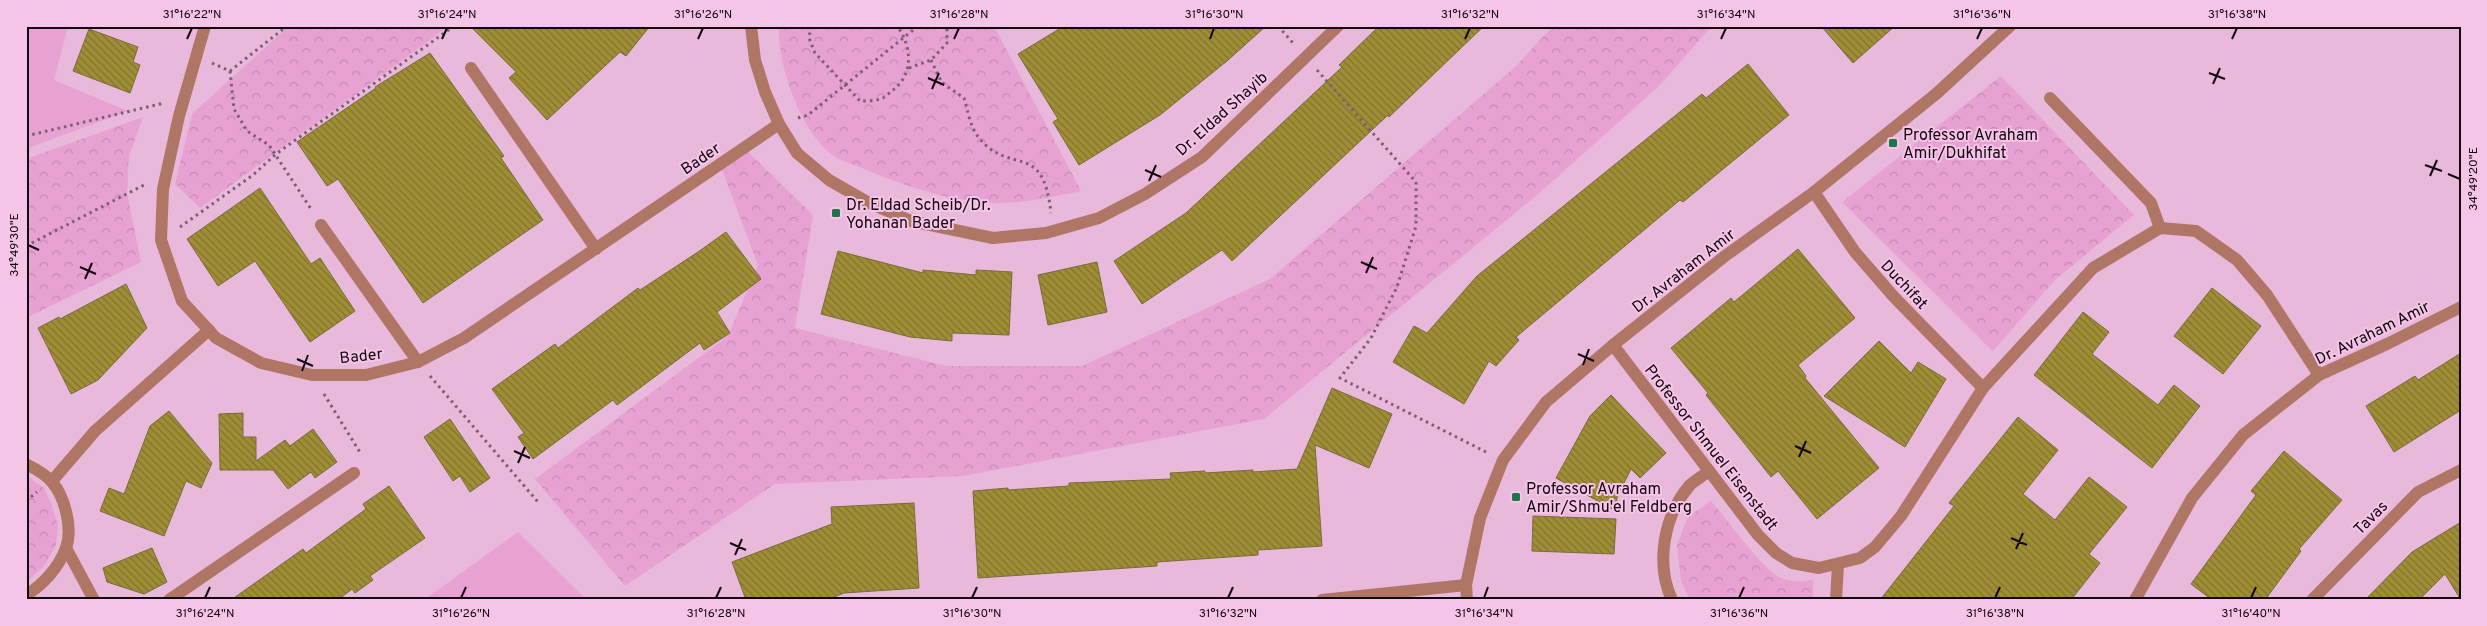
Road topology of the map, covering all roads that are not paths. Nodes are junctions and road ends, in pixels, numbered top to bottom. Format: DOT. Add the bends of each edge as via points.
graph roads {
  1 [pos="205,26"];
  2 [pos="751,26"];
  3 [pos="1338,26"];
  4 [pos="2010,26"];
  5 [pos="471,68"];
  6 [pos="2050,98"];
  7 [pos="779,124"];
  8 [pos="1814,192"];
  9 [pos="322,225"];
  10 [pos="2160,228"];
  11 [pos="596,248"];
  12 [pos="2461,307"];
  13 [pos="209,330"];
  14 [pos="1613,345"];
  15 [pos="418,362"];
  16 [pos="2319,375"];
  17 [pos="1983,388"];
  18 [pos="26,464"];
  19 [pos="2461,470"];
  20 [pos="1709,471"];
  21 [pos="354,473"];
  22 [pos="52,481"];
  23 [pos="66,548"];
  24 [pos="1838,565"];
  25 [pos="1466,585"];
  26 [pos="26,595"];
  27 [pos="94,600"];
  28 [pos="169,600"];
  29 [pos="1322,600"];
  30 [pos="1467,600"];
  31 [pos="1672,600"];
  32 [pos="1836,600"];
  33 [pos="2135,600"];
  34 [pos="2312,600"];
  1 -- 13 [label="street, Bader" via="163,189 161,240 182,301"];
  2 -- 7 [label="street, Dr. Eldad Shayib" via="755,60"];
  3 -- 7 [label="street, Dr. Eldad Shayib" via="1202,156 1145,194 1099,218 1053,231 993,238 911,221 869,203 829,180 797,153"];
  4 -- 8 [label="street, Dr. Avraham Amir" via="1936,94"];
  5 -- 11 [label="street"];
  6 -- 10 [label="street" via="2151,202"];
  7 -- 11 [label="street, Bader"];
  8 -- 14 [label="street, Dr. Avraham Amir" via="1725,256"];
  8 -- 17 [label="street, Duchifat" via="1855,252 1887,290"];
  9 -- 15 [label="street"];
  10 -- 16 [label="street" via="2196,232 2237,260 2267,294"];
  10 -- 17 [label="street, Professor Shmuel Eisenstadt" via="2093,268"];
  11 -- 15 [label="street, Bader" via="464,338"];
  12 -- 16 [label="street, Dr. Avraham Amir"];
  13 -- 15 [label="street, Bader" via="216,338 261,363 312,375 366,375"];
  13 -- 22 [label="street" via="95,431"];
  14 -- 20 [label="street, Professor Shmuel Eisenstadt"];
  14 -- 25 [label="street, Dr. Avraham Amir" via="1546,402 1503,460 1480,518"];
  16 -- 33 [label="street, Dr. Avraham Amir" via="2243,435 2192,498"];
  17 -- 24 [label="street, Professor Shmuel Eisenstadt" via="1901,516 1875,547 1860,558"];
  18 -- 22 [label="street"];
  19 -- 34 [label="street, Tavas" via="2418,492"];
  20 -- 24 [label="street, Professor Shmuel Eisenstadt" via="1758,535 1776,553 1792,563 1818,568"];
  20 -- 31 [label="street" via="1680,498 1670,518 1663,569"];
  21 -- 28 [label="street"];
  22 -- 23 [label="street" via="68,524"];
  23 -- 26 [label="street" via="53,572"];
  23 -- 27 [label="street"];
  24 -- 32 [label="street"];
  25 -- 29 [label="street"];
  25 -- 30 [label="street, Dr. Avraham Amir"];
}
